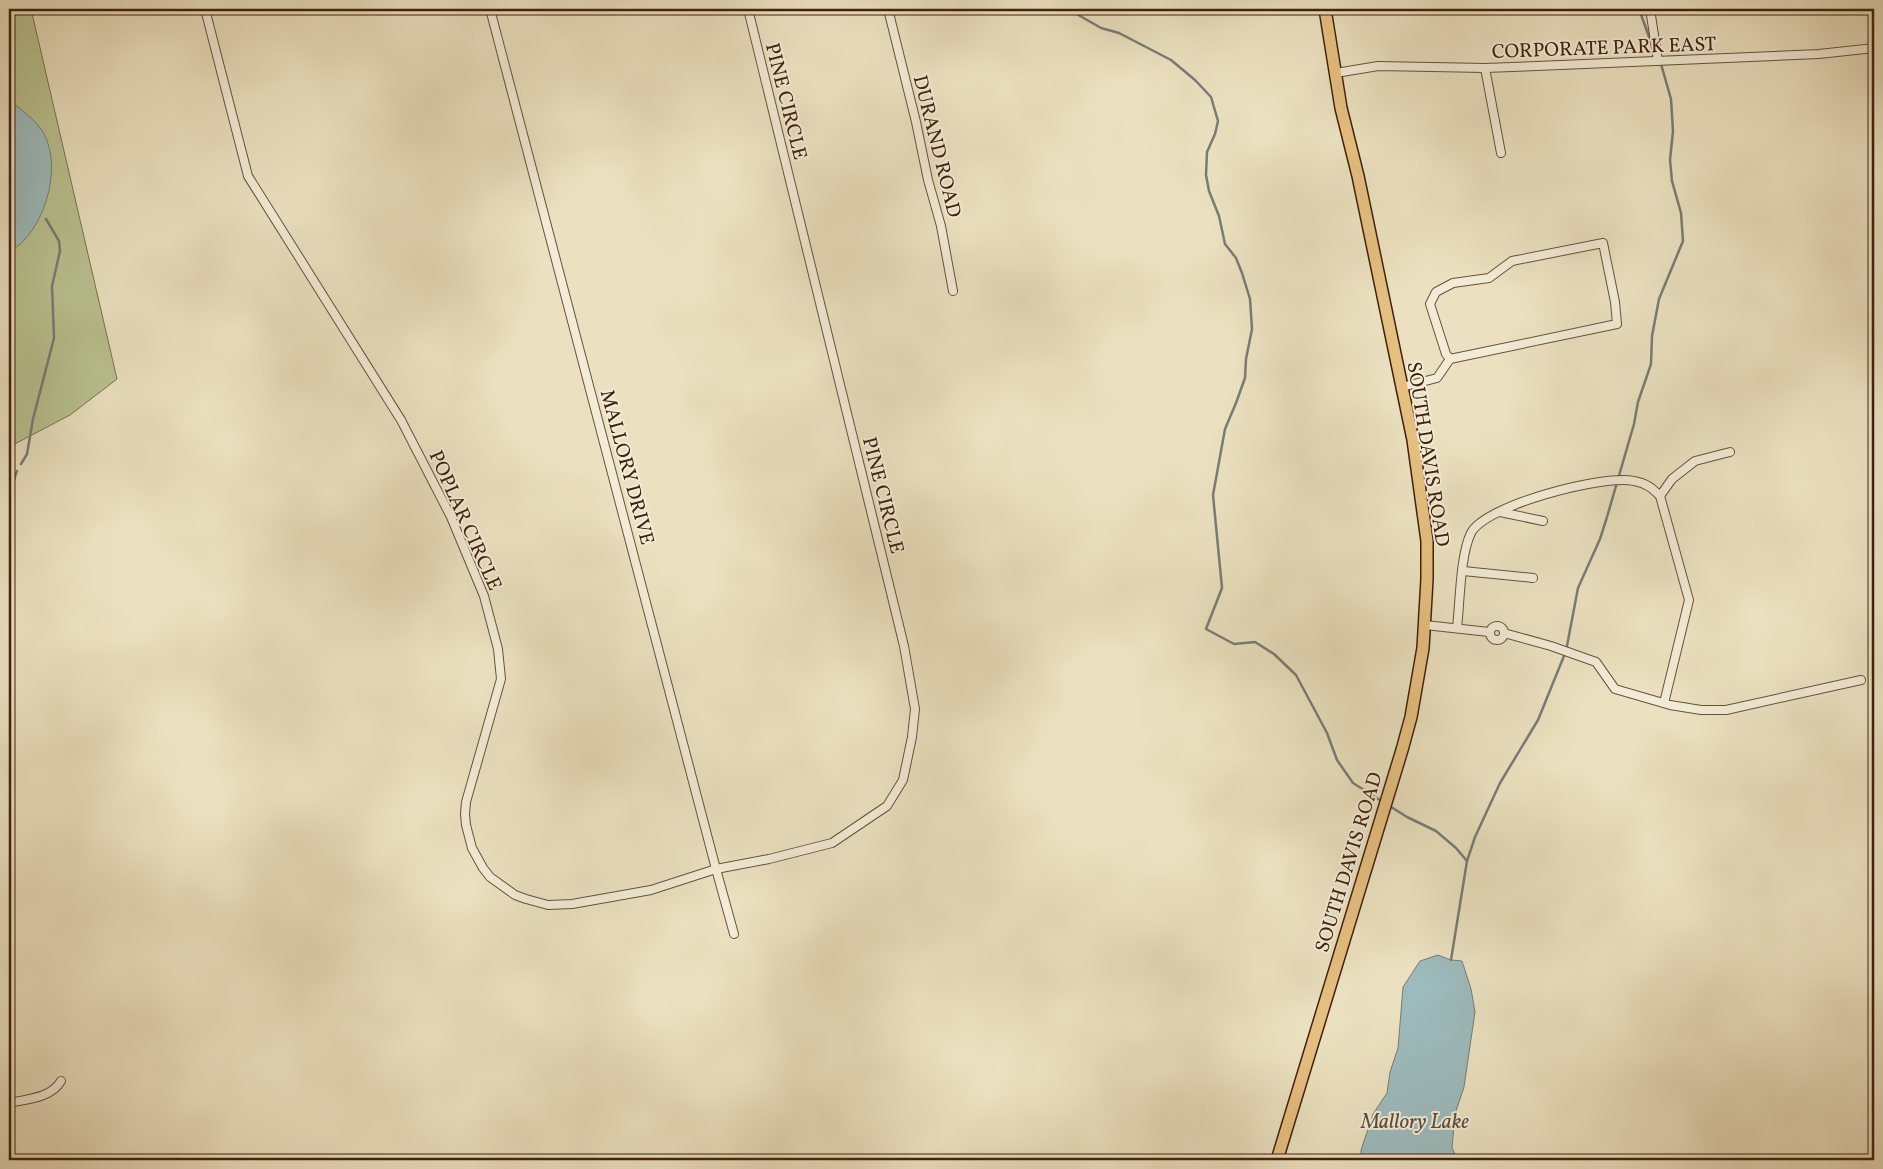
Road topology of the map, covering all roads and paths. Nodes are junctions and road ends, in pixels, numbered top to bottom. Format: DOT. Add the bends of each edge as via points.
graph roads {
  1 [pos="205,9"];
  2 [pos="490,9"];
  3 [pos="748,9"];
  4 [pos="888,9"];
  5 [pos="1326,9"];
  6 [pos="1650,9"];
  7 [pos="1874,48"];
  8 [pos="1658,61"];
  9 [pos="1485,68"];
  10 [pos="1336,73"];
  11 [pos="1501,153"];
  12 [pos="953,291"];
  13 [pos="1450,359"];
  14 [pos="1402,387"];
  15 [pos="1730,452"];
  16 [pos="1660,496"];
  17 [pos="1500,512"];
  18 [pos="1543,521"];
  19 [pos="1463,571"];
  20 [pos="1533,578"];
  21 [pos="1425,624"];
  22 [pos="1457,628"];
  23 [pos="1861,680"];
  24 [pos="1664,703"];
  25 [pos="716,870"];
  26 [pos="734,934"];
  27 [pos="61,1081"];
  28 [pos="9,1103"];
  29 [pos="1277,1160"];
  1 -- 25 [label="street, POPLAR CIRCLE" via="248,176 401,420 451,517 484,596 498,649 501,679 466,802 468,837 476,858 499,885 526,900 548,905 651,890"];
  2 -- 25 [label="street, MALLORY DRIVE"];
  3 -- 25 [label="street, PINE CIRCLE" via="904,646 915,708 903,780 887,806 832,843"];
  4 -- 12 [label="street, DURAND ROAD" via="941,226"];
  5 -- 10 [label="main road, SOUTH DAVIS ROAD"];
  6 -- 8 [label="street"];
  7 -- 8 [label="street, CORPORATE PARK EAST" via="1819,54"];
  8 -- 9 [label="street, CORPORATE PARK EAST"];
  9 -- 10 [label="street, CORPORATE PARK EAST" via="1378,66"];
  9 -- 11 [label="street"];
  10 -- 14 [label="main road, SOUTH DAVIS ROAD" via="1340,108 1358,176"];
  13 -- 13 [label="street" via="1617,324 1603,244 1512,261 1489,278 1453,283 1436,292 1430,304"];
  13 -- 14 [label="street" via="1437,378"];
  14 -- 21 [label="main road, SOUTH DAVIS ROAD" via="1427,541"];
  15 -- 16 [label="street" via="1696,461 1672,479"];
  16 -- 17 [label="street" via="1649,486 1633,480 1610,480 1541,495"];
  16 -- 24 [label="street" via="1689,600"];
  17 -- 18 [label="street"];
  17 -- 19 [label="street" via="1483,520 1471,532"];
  19 -- 20 [label="street"];
  19 -- 22 [label="street"];
  21 -- 22 [label="street"];
  21 -- 29 [label="main road, SOUTH DAVIS ROAD" via="1418,682 1402,750"];
  22 -- 24 [label="street" via="1489,632 1496,625 1503,628 1504,633 1596,662 1615,689"];
  23 -- 24 [label="street" via="1726,710 1701,710"];
  25 -- 26 [label="street, MALLORY DRIVE"];
  27 -- 28 [label="street" via="56,1090"];
}
